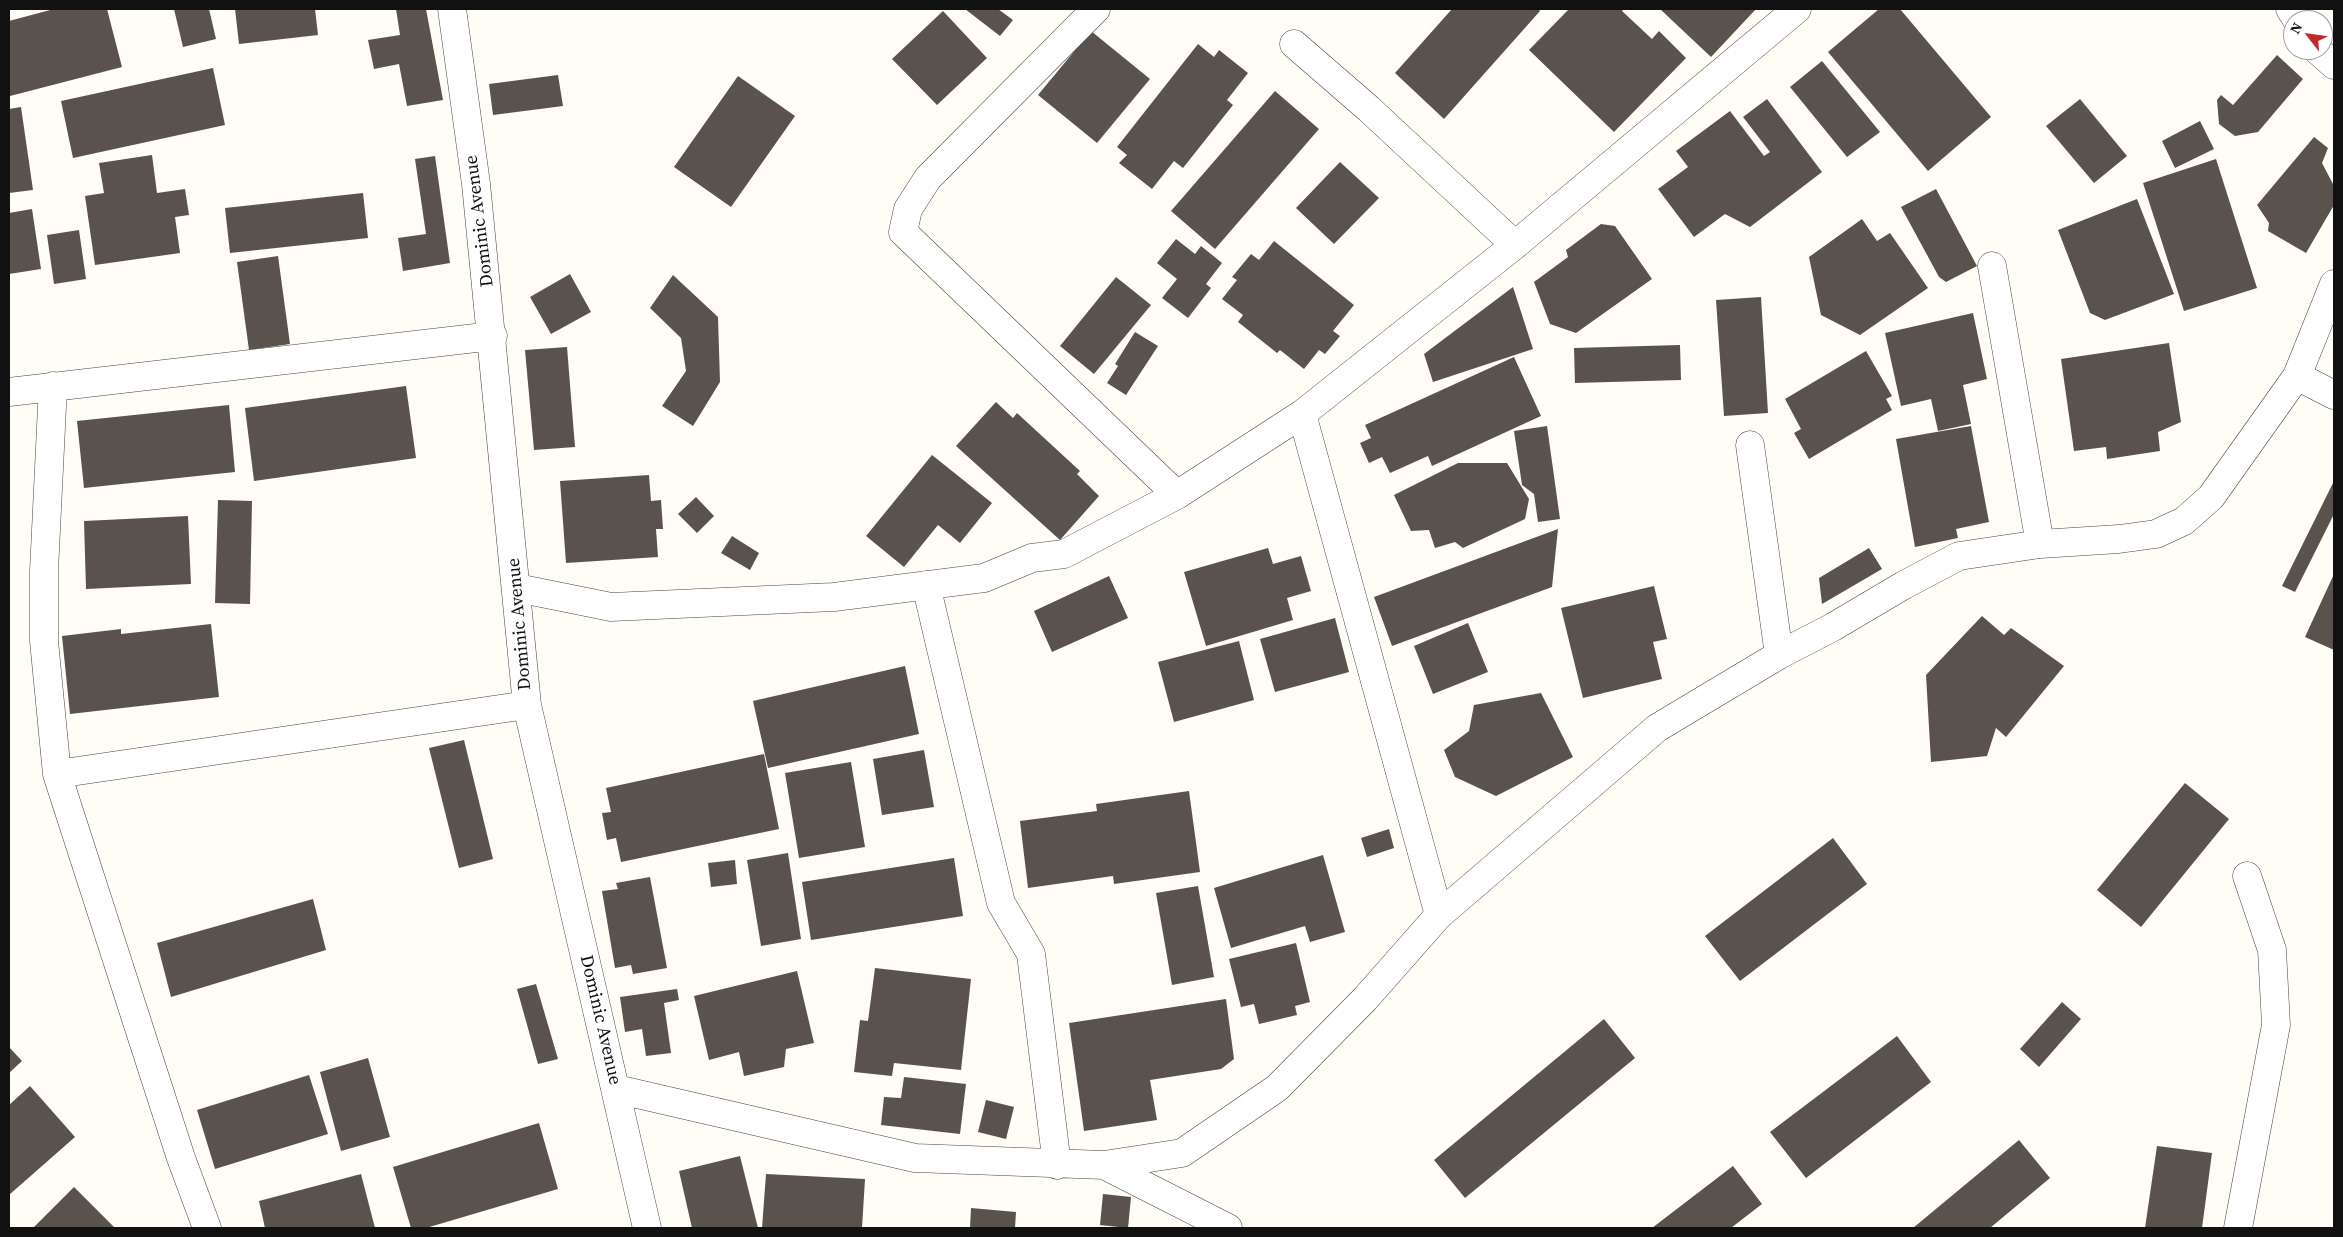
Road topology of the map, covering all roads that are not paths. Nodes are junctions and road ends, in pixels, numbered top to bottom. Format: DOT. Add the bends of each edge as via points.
graph roads {
  1 [pos="452,9"];
  2 [pos="1096,9"];
  3 [pos="1797,9"];
  4 [pos="1294,44"];
  5 [pos="1515,245"];
  6 [pos="1992,266"];
  7 [pos="2334,284"];
  8 [pos="492,336"];
  9 [pos="2297,376"];
  10 [pos="53,386"];
  11 [pos="9,392"];
  12 [pos="2334,395"];
  13 [pos="1302,414"];
  14 [pos="1750,444"];
  15 [pos="1177,495"];
  16 [pos="2040,544"];
  17 [pos="926,585"];
  18 [pos="517,588"];
  19 [pos="1779,655"];
  20 [pos="527,705"];
  21 [pos="57,774"];
  22 [pos="2247,876"];
  23 [pos="1439,915"];
  24 [pos="616,1089"];
  25 [pos="1057,1165"];
  26 [pos="1104,1165"];
  27 [pos="207,1228"];
  28 [pos="647,1228"];
  29 [pos="1228,1228"];
  30 [pos="2238,1228"];
  1 -- 8 [label="street, Dominic Avenue" via="476,184"];
  2 -- 15 [label="street" via="928,178 908,209 903,232"];
  3 -- 5 [label="street"];
  4 -- 5 [label="street"];
  5 -- 13 [label="street"];
  6 -- 16 [label="street"];
  7 -- 9 [label="street"];
  8 -- 10 [label="street"];
  8 -- 18 [label="street, Dominic Avenue"];
  9 -- 12 [label="street"];
  9 -- 16 [label="street" via="2211,497 2184,521 2156,534"];
  10 -- 11 [label="street"];
  10 -- 21 [label="street" via="44,641"];
  13 -- 15 [label="street"];
  13 -- 23 [label="street"];
  14 -- 19 [label="street"];
  15 -- 17 [label="street" via="1064,554 1032,558 984,578"];
  16 -- 19 [label="street" via="1959,556"];
  17 -- 18 [label="street" via="834,597 610,607"];
  17 -- 25 [label="street" via="1002,903 1030,954"];
  18 -- 20 [label="street, Dominic Avenue"];
  19 -- 23 [label="street" via="1657,728"];
  20 -- 21 [label="street"];
  20 -- 24 [label="street, Dominic Avenue"];
  21 -- 27 [label="street" via="181,1158"];
  22 -- 30 [label="street" via="2272,950 2276,1025"];
  23 -- 26 [label="street" via="1365,999 1277,1088 1182,1153"];
  24 -- 25 [label="street" via="915,1158"];
  24 -- 28 [label="street, Dominic Avenue"];
  25 -- 26 [label="street"];
  26 -- 29 [label="street"];
}
